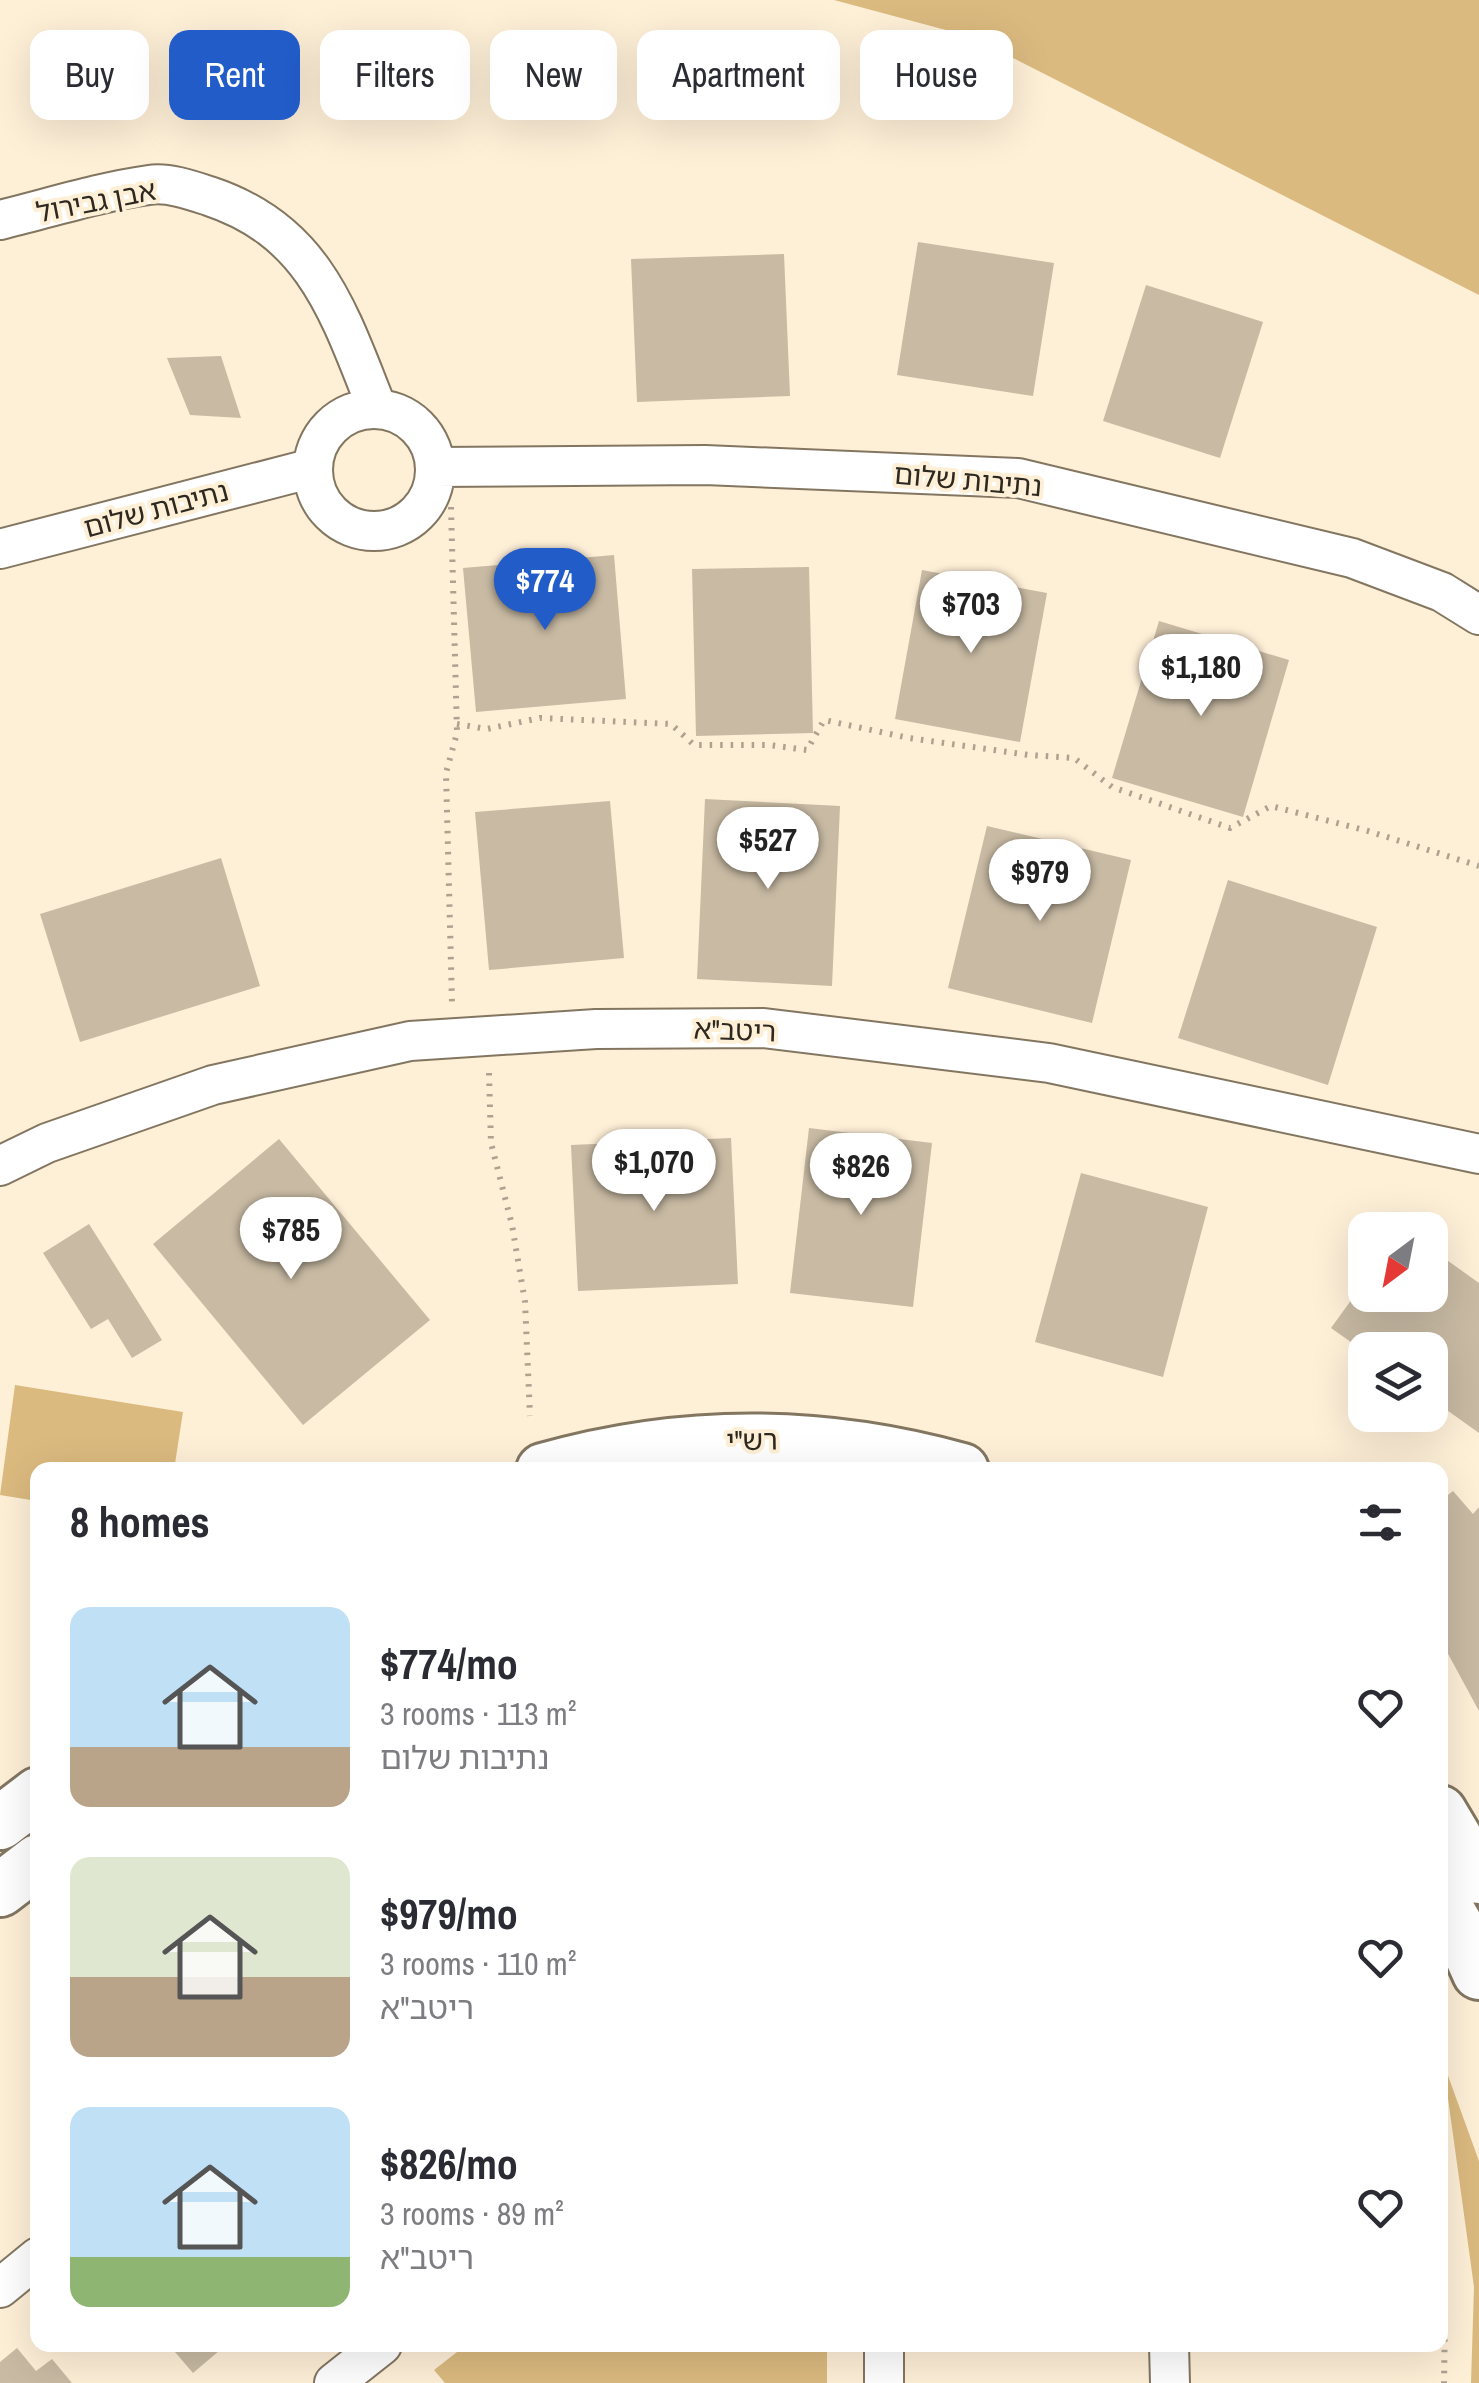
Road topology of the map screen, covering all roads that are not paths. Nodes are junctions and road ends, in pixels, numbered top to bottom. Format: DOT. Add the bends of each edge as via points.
graph roads {
  1 [pos="0,220"];
  2 [pos="377,408"];
  3 [pos="443,467"];
  4 [pos="312,468"];
  5 [pos="0,549"];
  6 [pos="1479,615"];
  7 [pos="1479,1154"];
  8 [pos="0,1166"];
  9 [pos="576,1462"];
  10 [pos="925,1462"];
  11 [pos="30,1800"];
  12 [pos="0,1824"];
  13 [pos="1448,1825"];
  14 [pos="30,1868"];
  15 [pos="1479,1877"];
  16 [pos="0,1890"];
  17 [pos="1448,1911"];
  18 [pos="1479,1973"];
  19 [pos="30,2264"];
  20 [pos="0,2288"];
  21 [pos="373,2352"];
  22 [pos="884,2352"];
  23 [pos="1169,2352"];
  24 [pos="334,2383"];
  25 [pos="884,2383"];
  26 [pos="1170,2383"];
  1 -- 2 [label="street, אבן גבירול" via="153,184 241,207 299,250 334,301"];
  2 -- 3 [label="street" via="411,420"];
  2 -- 4 [label="street" via="358,410 325,432"];
  3 -- 4 [label="street" via="412,518 375,531 338,520 315,488"];
  3 -- 6 [label="street, נתיבות שלום" via="705,466 1018,478 1352,558 1442,592"];
  4 -- 5 [label="street, נתיבות שלום"];
  7 -- 8 [label="street, ריטב\"א" via="1049,1064 764,1028 596,1029 410,1042 213,1085"];
  9 -- 10 [label="street, רש\"י" via="713,1440 784,1439"];
  11 -- 12 [label="street"];
  13 -- 15 [label="street"];
  14 -- 16 [label="street"];
  17 -- 18 [label="street"];
  19 -- 20 [label="street"];
  21 -- 24 [label="street"];
  22 -- 25 [label="street"];
  23 -- 26 [label="street"];
}
